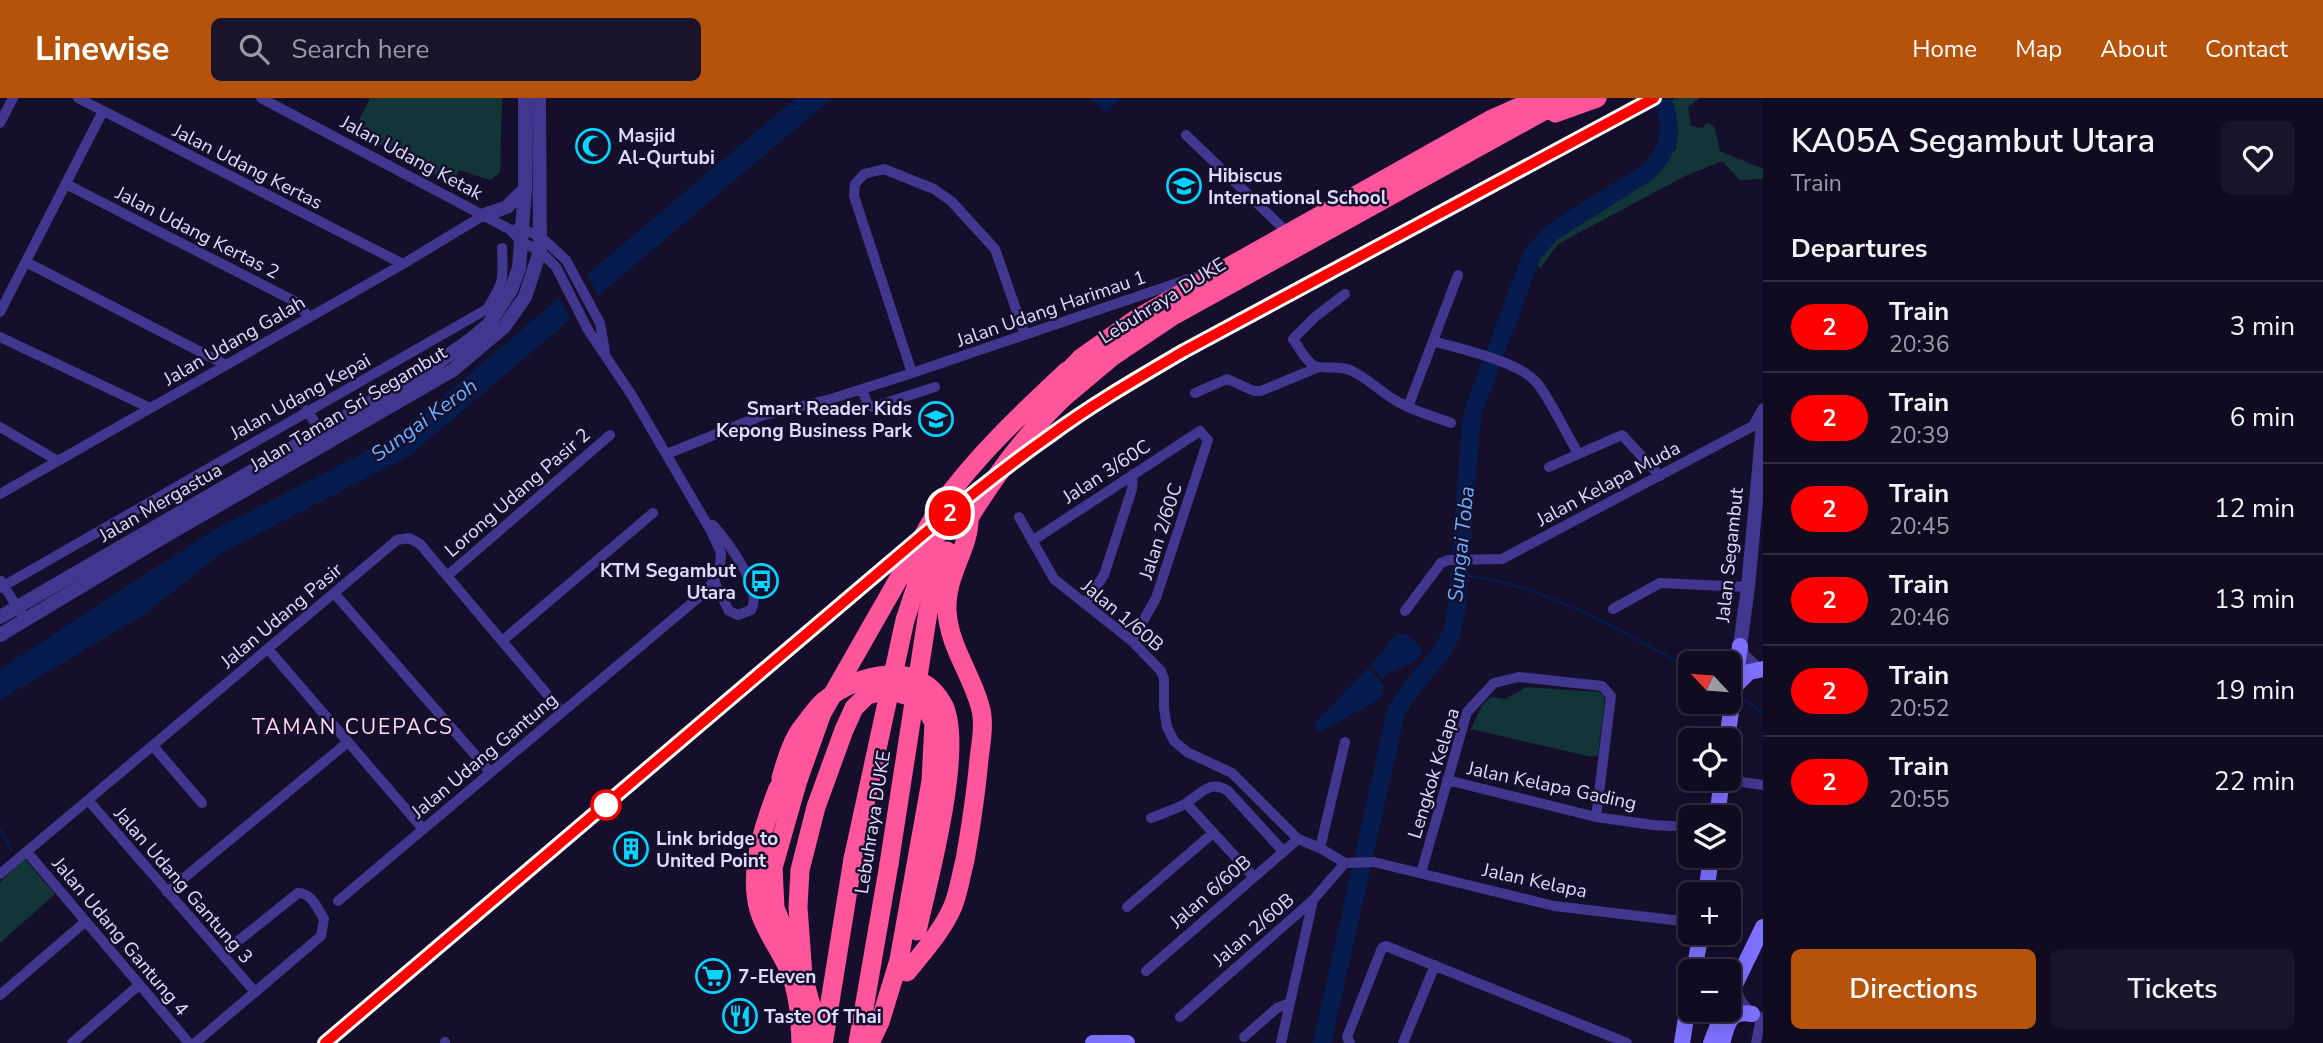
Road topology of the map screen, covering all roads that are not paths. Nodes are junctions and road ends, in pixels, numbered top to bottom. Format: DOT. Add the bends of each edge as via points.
graph roads {
  1 [pos="13,98"];
  2 [pos="78,98"];
  3 [pos="525,98"];
  4 [pos="539,98"];
  5 [pos="1539,98"];
  6 [pos="1567,98"];
  7 [pos="1597,98"];
  8 [pos="268,100"];
  9 [pos="103,111"];
  10 [pos="1502,111"];
  11 [pos="1527,120"];
  12 [pos="0,123"];
  13 [pos="1186,135"];
  14 [pos="66,184"];
  15 [pos="525,189"];
  16 [pos="484,215"];
  17 [pos="1285,230"];
  18 [pos="518,233"];
  19 [pos="540,244"];
  20 [pos="502,248"];
  21 [pos="26,262"];
  22 [pos="402,264"];
  23 [pos="1458,275"];
  24 [pos="1345,294"];
  25 [pos="0,312"];
  26 [pos="309,318"];
  27 [pos="1025,335"];
  28 [pos="0,337"];
  29 [pos="1433,341"];
  30 [pos="606,354"];
  31 [pos="226,365"];
  32 [pos="1319,367"];
  33 [pos="1067,371"];
  34 [pos="912,373"];
  35 [pos="935,387"];
  36 [pos="862,389"];
  37 [pos="1195,393"];
  38 [pos="1408,407"];
  39 [pos="150,408"];
  40 [pos="1763,408"];
  41 [pos="307,411"];
  42 [pos="1451,423"];
  43 [pos="1760,425"];
  44 [pos="0,427"];
  45 [pos="320,431"];
  46 [pos="1200,431"];
  47 [pos="610,435"];
  48 [pos="1578,453"];
  49 [pos="667,454"];
  50 [pos="58,461"];
  51 [pos="1549,467"];
  52 [pos="1133,474"];
  53 [pos="1660,476"];
  54 [pos="242,477"];
  55 [pos="0,494"];
  56 [pos="699,509"];
  57 [pos="653,513"];
  58 [pos="1018,517"];
  59 [pos="969,518"];
  60 [pos="1032,541"];
  61 [pos="97,560"];
  62 [pos="720,565"];
  63 [pos="743,570"];
  64 [pos="447,576"];
  65 [pos="714,581"];
  66 [pos="1,585"];
  67 [pos="1748,587"];
  68 [pos="334,593"];
  69 [pos="1085,604"];
  70 [pos="1613,609"];
  71 [pos="1405,611"];
  72 [pos="21,614"];
  73 [pos="0,617"];
  74 [pos="0,635"];
  75 [pos="502,641"];
  76 [pos="1132,641"];
  77 [pos="1740,646"];
  78 [pos="268,649"];
  79 [pos="1739,651"];
  80 [pos="1760,669"];
  81 [pos="1741,678"];
  82 [pos="562,712"];
  83 [pos="348,742"];
  84 [pos="1345,742"];
  85 [pos="153,746"];
  86 [pos="490,772"];
  87 [pos="1232,773"];
  88 [pos="1447,780"];
  89 [pos="1741,782"];
  90 [pos="1221,786"];
  91 [pos="1763,786"];
  92 [pos="88,800"];
  93 [pos="202,803"];
  94 [pos="1186,803"];
  95 [pos="1596,817"];
  96 [pos="1151,818"];
  97 [pos="1678,826"];
  98 [pos="423,829"];
  99 [pos="1213,833"];
  100 [pos="1298,839"];
  101 [pos="1321,848"];
  102 [pos="1283,851"];
  103 [pos="27,852"];
  104 [pos="1348,863"];
  105 [pos="1421,873"];
  106 [pos="0,874"];
  107 [pos="1254,877"];
  108 [pos="167,892"];
  109 [pos="1313,900"];
  110 [pos="338,901"];
  111 [pos="1127,907"];
  112 [pos="1678,921"];
  113 [pos="85,922"];
  114 [pos="1763,927"];
  115 [pos="222,954"];
  116 [pos="1434,965"];
  117 [pos="903,966"];
  118 [pos="1146,971"];
  119 [pos="1741,972"];
  120 [pos="803,976"];
  121 [pos="139,985"];
  122 [pos="255,992"];
  123 [pos="0,995"];
  124 [pos="1741,1001"];
  125 [pos="1290,1003"];
  126 [pos="1180,1017"];
  127 [pos="1759,1017"];
  128 [pos="1685,1022"];
  129 [pos="1719,1022"];
  130 [pos="1244,1037"];
  131 [pos="1602,1038"];
  132 [pos="72,1043"];
  133 [pos="189,1043"];
  134 [pos="195,1043"];
  135 [pos="801,1043"];
  136 [pos="821,1043"];
  137 [pos="858,1043"];
  138 [pos="870,1043"];
  139 [pos="876,1043"];
  140 [pos="1093,1043"];
  141 [pos="1127,1043"];
  142 [pos="1281,1043"];
  143 [pos="1350,1043"];
  144 [pos="1403,1043"];
  145 [pos="1627,1043"];
  146 [pos="1682,1043"];
  147 [pos="1711,1043"];
  148 [pos="1723,1043"];
  149 [pos="1756,1043"];
  1 -- 12 [label="street"];
  2 -- 9 [label="street, Jalan Udang Kertas"];
  3 -- 15 [label="street, Jalan Taman Sri Segambut"];
  4 -- 19 [label="street, Jalan Taman Sri Segambut"];
  5 -- 33 [label="highway, Lebuhraya DUKE" via="1490,120 1136,319"];
  6 -- 11 [label="highway, Lebuhraya DUKE"];
  7 -- 11 [label="highway"];
  8 -- 16 [label="street, Jalan Udang Ketak"];
  9 -- 14 [label="street"];
  9 -- 22 [label="street, Jalan Udang Kertas"];
  10 -- 17 [label="street, Jalan Udang Harimau 1"];
  11 -- 59 [label="highway, Lebuhraya DUKE, bridge" via="1142,335 1089,374 1050,411 1017,448"];
  13 -- 17 [label="street"];
  14 -- 21 [label="street"];
  14 -- 26 [label="street, Jalan Udang Kertas 2" via="299,303"];
  15 -- 16 [label="street" via="508,207"];
  15 -- 18 [label="street, Jalan Taman Sri Segambut"];
  16 -- 18 [label="street, Jalan Udang Ketak"];
  16 -- 22 [label="street, Jalan Udang Galah"];
  17 -- 27 [label="street, Jalan Udang Harimau 1" via="1202,275"];
  18 -- 19 [label="street, Jalan Udang Ketak"];
  18 -- 45 [label="street, Jalan Taman Sri Segambut" via="519,268 489,324 430,368"];
  19 -- 30 [label="street"];
  19 -- 30 [label="street" via="566,260 600,323"];
  19 -- 72 [label="street, Jalan Taman Sri Segambut" via="531,281 517,311 453,370"];
  20 -- 41 [label="street, Jalan Udang Kepai" via="505,270 487,309"];
  21 -- 25 [label="street"];
  21 -- 31 [label="street"];
  22 -- 26 [label="street, Jalan Udang Galah"];
  23 -- 29 [label="street"];
  24 -- 32 [label="street" via="1293,339 1310,364"];
  26 -- 31 [label="street, Jalan Udang Galah"];
  27 -- 34 [label="street, Jalan Udang Harimau 1"];
  27 -- 34 [label="street" via="995,249 951,201 934,189 884,169 864,174 855,184 854,196"];
  28 -- 39 [label="street"];
  29 -- 38 [label="street"];
  29 -- 48 [label="street" via="1501,362 1536,382"];
  30 -- 49 [label="street"];
  31 -- 39 [label="street, Jalan Udang Galah"];
  32 -- 37 [label="street" via="1261,391 1227,379"];
  32 -- 38 [label="street" via="1339,366 1367,377"];
  33 -- 120 [label="highway, bridge" via="1004,432 939,508 822,713 773,868 775,908"];
  33 -- 136 [label="highway, Lebuhraya DUKE, bridge" via="1005,439 957,503 913,593 853,859"];
  34 -- 36 [label="street, Jalan Udang Harimau 1"];
  35 -- 36 [label="street" via="873,407"];
  36 -- 49 [label="street, Jalan Udang Harimau 1" via="761,416"];
  38 -- 42 [label="street"];
  39 -- 50 [label="street, Jalan Udang Galah"];
  40 -- 43 [label="street"];
  41 -- 45 [label="street"];
  41 -- 66 [label="street, Jalan Udang Kepai"];
  43 -- 53 [label="street, Jalan Kelapa Muda"];
  43 -- 67 [label="street, Jalan Segambut"];
  44 -- 50 [label="street"];
  45 -- 54 [label="street, Jalan Taman Sri Segambut"];
  46 -- 52 [label="street, Jalan 3/60C"];
  46 -- 76 [label="street, Jalan 2/60C" via="1208,440 1204,453 1156,598"];
  47 -- 64 [label="street, Lorong Udang Pasir 2"];
  48 -- 51 [label="street"];
  48 -- 53 [label="street" via="1622,435"];
  49 -- 56 [label="street"];
  50 -- 55 [label="street, Jalan Udang Galah"];
  52 -- 60 [label="street, Jalan 3/60C"];
  52 -- 69 [label="street" via="1104,575"];
  53 -- 71 [label="street, Jalan Kelapa Muda" via="1502,559 1441,563"];
  54 -- 61 [label="street, Jalan Mergastua"];
  56 -- 62 [label="street" via="718,544"];
  56 -- 63 [label="street" via="737,554"];
  57 -- 75 [label="street"];
  58 -- 60 [label="street, Jalan 1/60B"];
  59 -- 117 [label="highway" via="947,592 947,609 949,631 981,707 975,807 952,908"];
  59 -- 137 [label="highway, Lebuhraya DUKE, bridge" via="949,546 928,612"];
  60 -- 69 [label="street, Jalan 1/60B" via="1054,579"];
  61 -- 72 [label="street, Jalan Taman Sri Segambut"];
  62 -- 63 [label="street" via="736,563"];
  62 -- 65 [label="street"];
  63 -- 65 [label="street" via="755,596 747,613 729,611"];
  64 -- 68 [label="street, Jalan Udang Pasir" via="409,538 397,540"];
  64 -- 75 [label="street, Jalan Udang Pasir"];
  65 -- 82 [label="street, Jalan Udang Gantung"];
  66 -- 72 [label="street"];
  67 -- 70 [label="street" via="1660,583"];
  67 -- 77 [label="street, Jalan Segambut"];
  68 -- 78 [label="street, Jalan Udang Pasir"];
  68 -- 86 [label="street"];
  69 -- 76 [label="street, Jalan 1/60B"];
  72 -- 73 [label="street, Jalan Taman Sri Segambut"];
  72 -- 74 [label="street, Jalan Taman Sri Segambut"];
  75 -- 82 [label="street, Jalan Udang Pasir"];
  76 -- 87 [label="street, Jalan 1/60B" via="1161,671 1167,727 1174,741"];
  77 -- 79 [label="main road, Jalan Segambut"];
  77 -- 80 [label="street" via="1743,656"];
  78 -- 83 [label="street"];
  78 -- 85 [label="street, Jalan Udang Pasir"];
  80 -- 81 [label="main road"];
  82 -- 86 [label="street, Jalan Udang Gantung"];
  83 -- 98 [label="street"];
  83 -- 108 [label="street"];
  84 -- 101 [label="street"];
  85 -- 92 [label="street, Jalan Udang Pasir"];
  85 -- 93 [label="street"];
  86 -- 98 [label="street, Jalan Udang Gantung"];
  87 -- 90 [label="street"];
  87 -- 100 [label="street, Jalan 1/60B"];
  88 -- 95 [label="street, Jalan Kelapa Gading"];
  88 -- 95 [label="street, Lengkok Kelapa" via="1467,712 1494,683 1519,677 1602,686 1611,696"];
  88 -- 105 [label="street, Lengkok Kelapa"];
  89 -- 91 [label="street"];
  90 -- 94 [label="street" via="1209,787"];
  90 -- 102 [label="street"];
  92 -- 103 [label="street, Jalan Udang Pasir"];
  92 -- 108 [label="street, Jalan Udang Gantung 3"];
  94 -- 96 [label="street"];
  94 -- 99 [label="street"];
  95 -- 97 [label="street, Jalan Kelapa Gading"];
  98 -- 110 [label="street, Jalan Udang Gantung"];
  99 -- 107 [label="street"];
  99 -- 111 [label="street"];
  100 -- 101 [label="street, Jalan 1/60B"];
  100 -- 102 [label="street, Jalan 6/60B"];
  101 -- 104 [label="street, Jalan 1/60B"];
  102 -- 107 [label="street, Jalan 6/60B"];
  103 -- 106 [label="street, Jalan Udang Pasir"];
  103 -- 113 [label="street, Jalan Udang Gantung 4"];
  104 -- 105 [label="street, Jalan Kelapa" via="1374,862"];
  104 -- 109 [label="street, Jalan 2/60B"];
  105 -- 112 [label="street, Jalan Kelapa" via="1554,906"];
  107 -- 118 [label="street, Jalan 6/60B"];
  108 -- 115 [label="street, Jalan Udang Gantung 3"];
  109 -- 125 [label="street"];
  109 -- 126 [label="street, Jalan 2/60B"];
  113 -- 121 [label="street, Jalan Udang Gantung 4"];
  113 -- 123 [label="street"];
  114 -- 119 [label="main road"];
  115 -- 122 [label="street, Jalan Udang Gantung 3"];
  115 -- 122 [label="street" via="298,893 311,897 324,919 321,936"];
  116 -- 131 [label="street"];
  116 -- 143 [label="street" via="1382,948 1347,1037"];
  116 -- 144 [label="street"];
  117 -- 120 [label="highway" via="931,781 934,723 915,698 888,690 867,695 854,708 810,830 797,907"];
  117 -- 135 [label="highway" via="928,885 946,791 950,731 944,706 932,690 895,673 848,686 824,701 801,727 758,855 755,889 759,910 792,978"];
  117 -- 138 [label="highway"];
  117 -- 139 [label="highway"];
  120 -- 136 [label="highway"];
  121 -- 132 [label="street"];
  121 -- 133 [label="street, Jalan Udang Gantung 4"];
  122 -- 134 [label="street"];
  124 -- 127 [label="street"];
  125 -- 130 [label="street" via="1277,1008"];
  125 -- 142 [label="street"];
  127 -- 148 [label="main road" via="1733,1016"];
  127 -- 149 [label="street"];
  128 -- 146 [label="main road"];
  129 -- 147 [label="main road"];
  131 -- 145 [label="street"];
  140 -- 141 [label="main road"];
}
